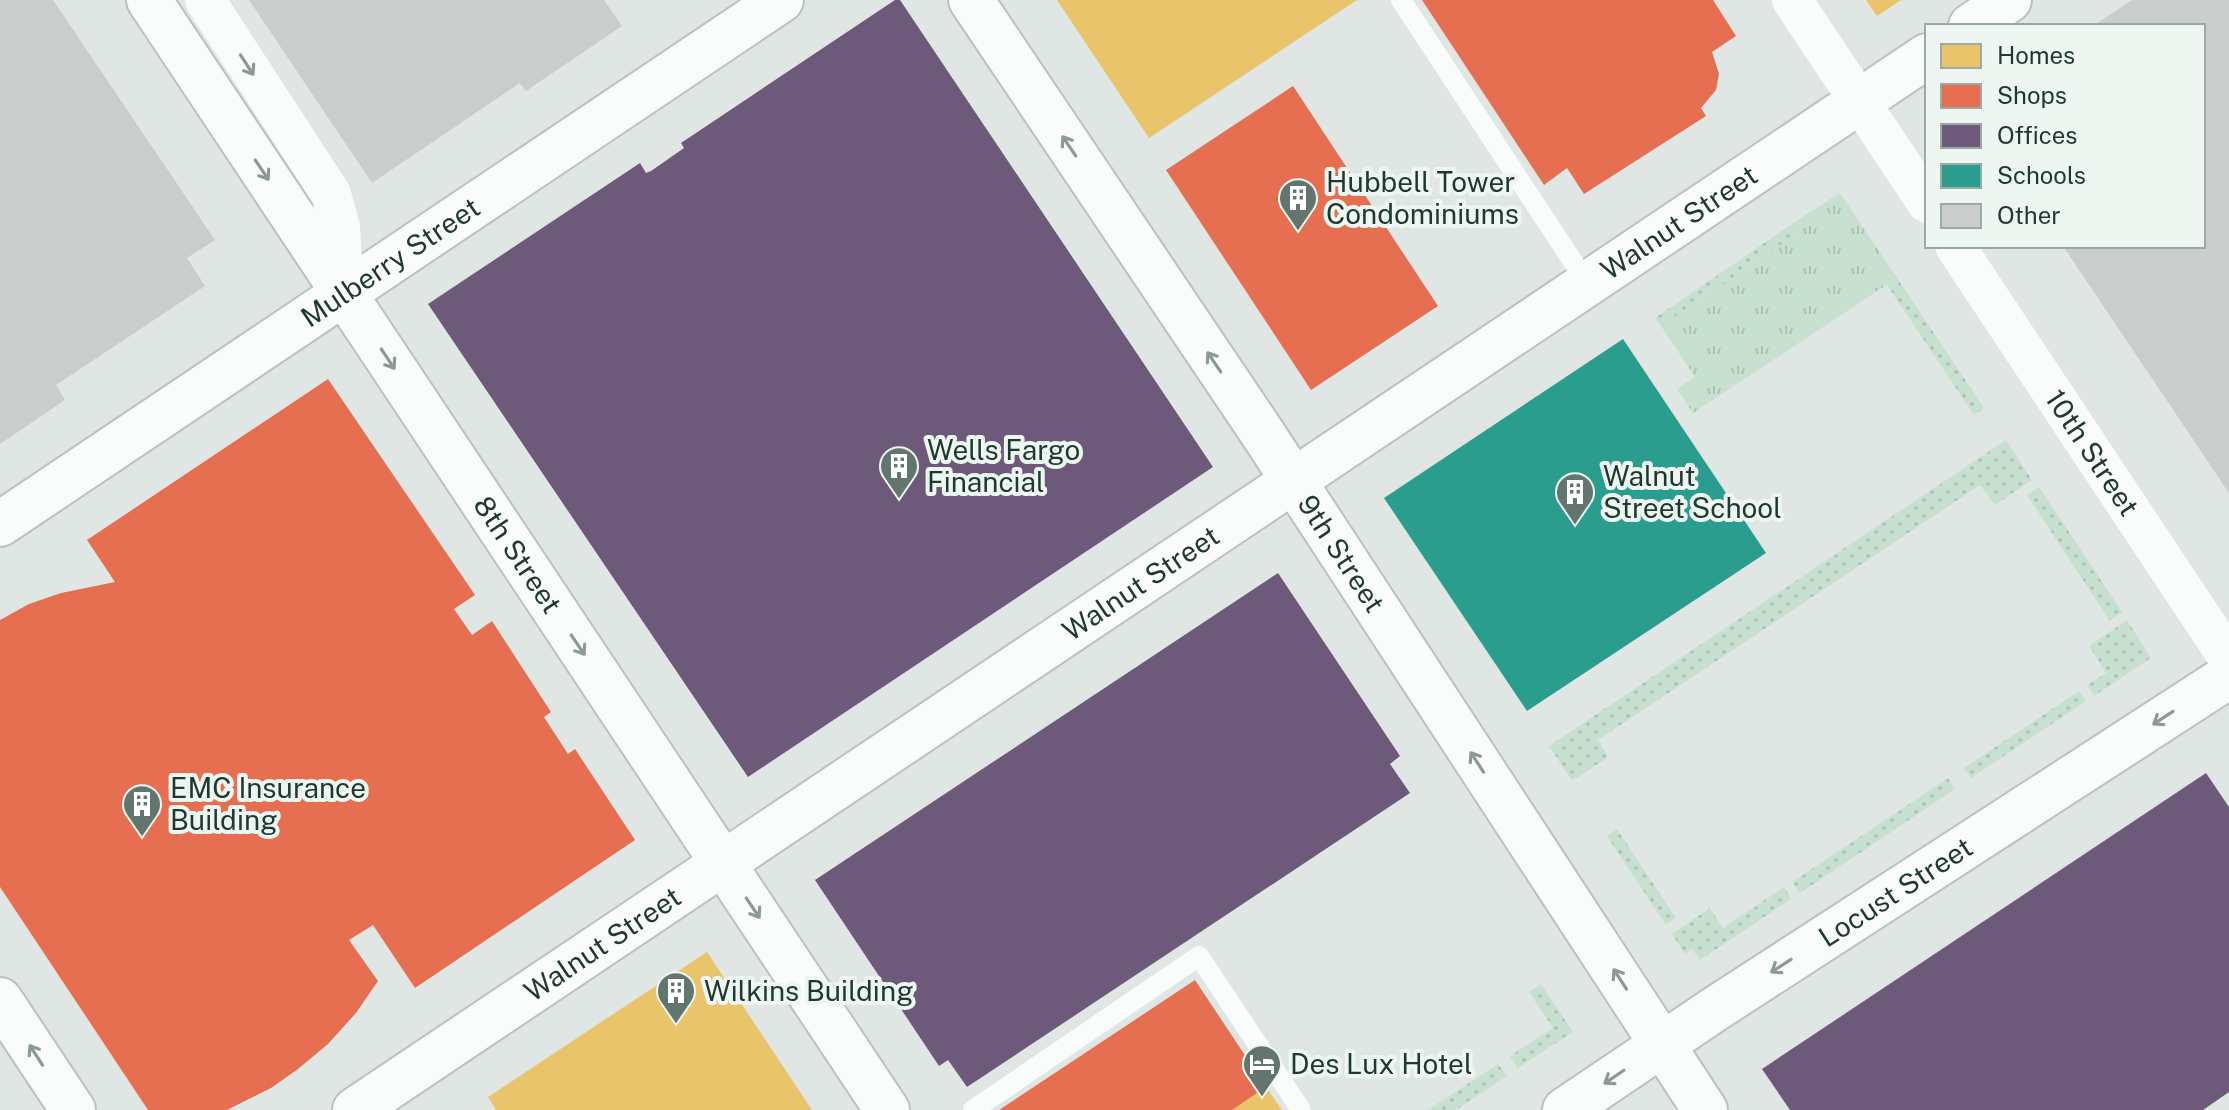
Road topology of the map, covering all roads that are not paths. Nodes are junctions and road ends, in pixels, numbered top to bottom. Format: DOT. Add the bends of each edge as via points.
graph roads {
  1 [pos="205,0"];
  2 [pos="781,0"];
  3 [pos="971,0"];
  4 [pos="1401,0"];
  5 [pos="1792,0"];
  6 [pos="2009,0"];
  7 [pos="160,18"];
  8 [pos="1974,24"];
  9 [pos="1925,57"];
  10 [pos="1860,102"];
  11 [pos="1925,200"];
  12 [pos="1956,248"];
  13 [pos="1587,283"];
  14 [pos="344,294"];
  15 [pos="1292,481"];
  16 [pos="0,524"];
  17 [pos="2229,659"];
  18 [pos="2229,676"];
  19 [pos="722,863"];
  20 [pos="0,1000"];
  21 [pos="1662,1045"];
  22 [pos="73,1110"];
  23 [pos="355,1110"];
  24 [pos="887,1110"];
  25 [pos="973,1110"];
  26 [pos="1301,1110"];
  27 [pos="1565,1110"];
  28 [pos="1705,1110"];
  1 -- 14 [label="street, one-way" via="331,194 340,227"];
  2 -- 14 [label="main road, Mulberry Street"];
  15 -- 3 [label="main road, 9th Street, one-way"];
  4 -- 13 [label="lane"];
  5 -- 10 [label="street"];
  6 -- 8 [label="main road"];
  7 -- 14 [label="main road, 8th Street, one-way"];
  9 -- 10 [label="main road, Walnut Street"];
  10 -- 11 [label="street"];
  10 -- 13 [label="main road, Walnut Street"];
  12 -- 17 [label="street, 10th Street"];
  13 -- 15 [label="main road, Walnut Street"];
  14 -- 16 [label="main road, Mulberry Street"];
  14 -- 19 [label="main road, 8th Street, one-way"];
  15 -- 19 [label="main road, Walnut Street"];
  21 -- 15 [label="main road, 9th Street, one-way"];
  18 -- 21 [label="main road, Locust Street, one-way"];
  19 -- 23 [label="main road, Walnut Street"];
  19 -- 24 [label="main road, 8th Street, one-way"];
  22 -- 20 [label="main road, one-way"];
  21 -- 27 [label="main road, Locust Street, one-way"];
  21 -- 28 [label="main road, 9th Street"];
  25 -- 26 [label="lane" via="1199,956"];
}
